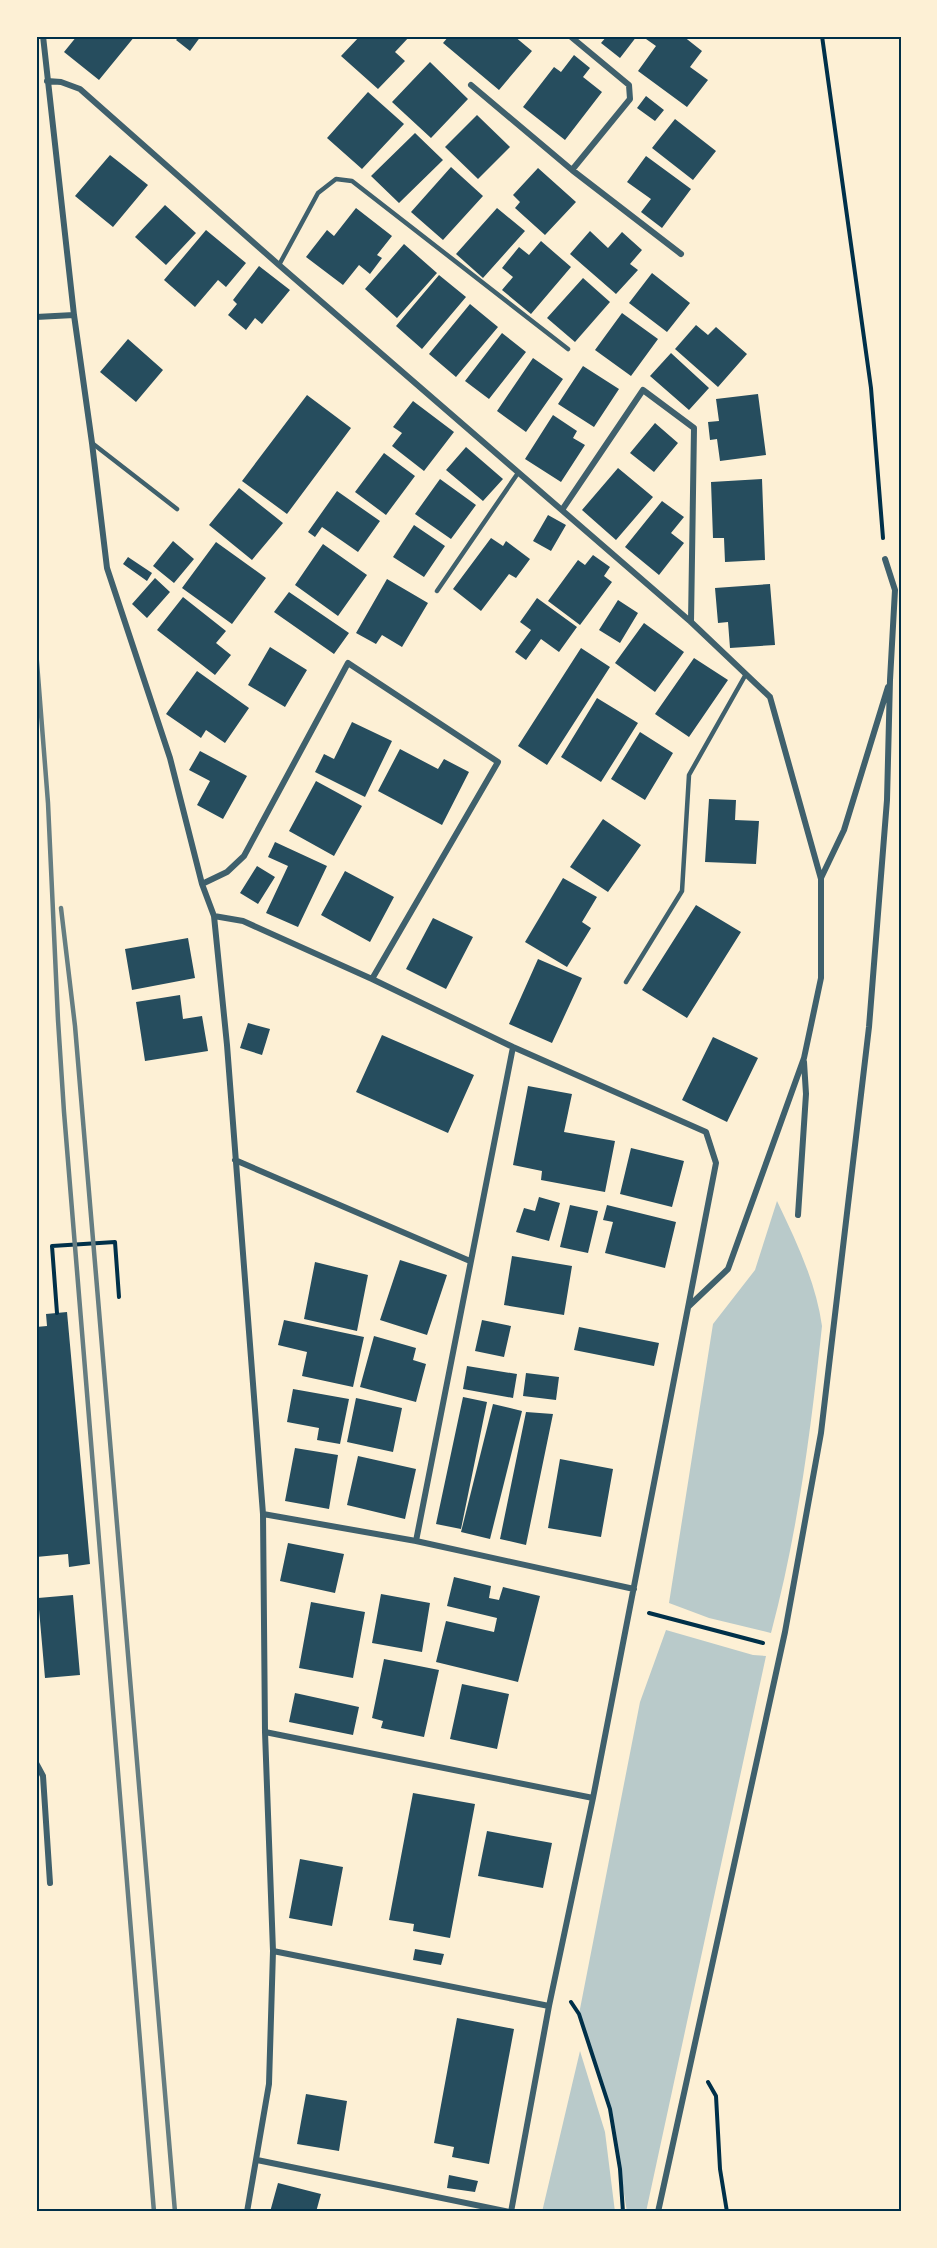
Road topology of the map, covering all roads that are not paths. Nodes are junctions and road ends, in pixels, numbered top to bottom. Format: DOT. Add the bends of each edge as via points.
graph roads {
  1 [pos="43,36"];
  2 [pos="570,36"];
  3 [pos="47,81"];
  4 [pos="471,85"];
  5 [pos="572,170"];
  6 [pos="681,254"];
  7 [pos="279,266"];
  8 [pos="74,315"];
  9 [pos="36,316"];
  10 [pos="568,350"];
  11 [pos="92,443"];
  12 [pos="518,473"];
  13 [pos="177,509"];
  14 [pos="562,510"];
  15 [pos="885,559"];
  16 [pos="437,591"];
  17 [pos="691,622"];
  18 [pos="746,674"];
  19 [pos="890,680"];
  20 [pos="821,879"];
  21 [pos="202,884"];
  22 [pos="214,916"];
  23 [pos="372,979"];
  24 [pos="626,982"];
  25 [pos="513,1047"];
  26 [pos="804,1058"];
  27 [pos="235,1160"];
  28 [pos="798,1215"];
  29 [pos="470,1262"];
  30 [pos="688,1306"];
  31 [pos="263,1514"];
  32 [pos="416,1541"];
  33 [pos="634,1589"];
  34 [pos="265,1732"];
  35 [pos="36,1763"];
  36 [pos="593,1798"];
  37 [pos="50,1883"];
  38 [pos="273,1952"];
  39 [pos="549,2006"];
  40 [pos="257,2160"];
  41 [pos="247,2212"];
  42 [pos="510,2212"];
  43 [pos="658,2212"];
  1 -- 3 [label="street"];
  2 -- 5 [label="street" via="629,85 630,99"];
  3 -- 7 [label="street" via="80,89"];
  3 -- 8 [label="street"];
  4 -- 5 [label="street"];
  5 -- 6 [label="street"];
  7 -- 10 [label="lane" via="318,193 336,179 352,181"];
  7 -- 12 [label="street"];
  8 -- 9 [label="street"];
  8 -- 11 [label="street"];
  11 -- 13 [label="lane"];
  11 -- 21 [label="street" via="107,568 170,758"];
  12 -- 14 [label="street"];
  12 -- 16 [label="lane"];
  14 -- 17 [label="street"];
  14 -- 17 [label="street" via="643,390 694,428"];
  15 -- 19 [label="street" via="895,590"];
  17 -- 18 [label="street"];
  18 -- 20 [label="street" via="770,697"];
  18 -- 24 [label="lane" via="688,775 682,891"];
  19 -- 20 [label="street" via="844,830"];
  19 -- 43 [label="street" via="887,800 869,1027 821,1433 781,1648"];
  20 -- 26 [label="street" via="821,978"];
  21 -- 22 [label="street"];
  21 -- 23 [label="street" via="227,873 244,856 348,663 498,762"];
  22 -- 23 [label="street" via="243,921"];
  22 -- 27 [label="street"];
  23 -- 25 [label="street"];
  25 -- 29 [label="street"];
  25 -- 30 [label="street" via="706,1132 716,1163"];
  26 -- 28 [label="street" via="806,1094"];
  26 -- 30 [label="street" via="728,1269"];
  27 -- 29 [label="street"];
  27 -- 31 [label="street"];
  29 -- 32 [label="street"];
  30 -- 33 [label="street"];
  31 -- 32 [label="street"];
  31 -- 34 [label="street"];
  32 -- 33 [label="street"];
  33 -- 36 [label="street"];
  34 -- 36 [label="street"];
  34 -- 38 [label="street"];
  35 -- 37 [label="street" via="43,1776"];
  36 -- 39 [label="street"];
  38 -- 39 [label="street"];
  38 -- 40 [label="street" via="269,2084"];
  39 -- 42 [label="street"];
  40 -- 41 [label="street"];
  40 -- 42 [label="street"];
}
